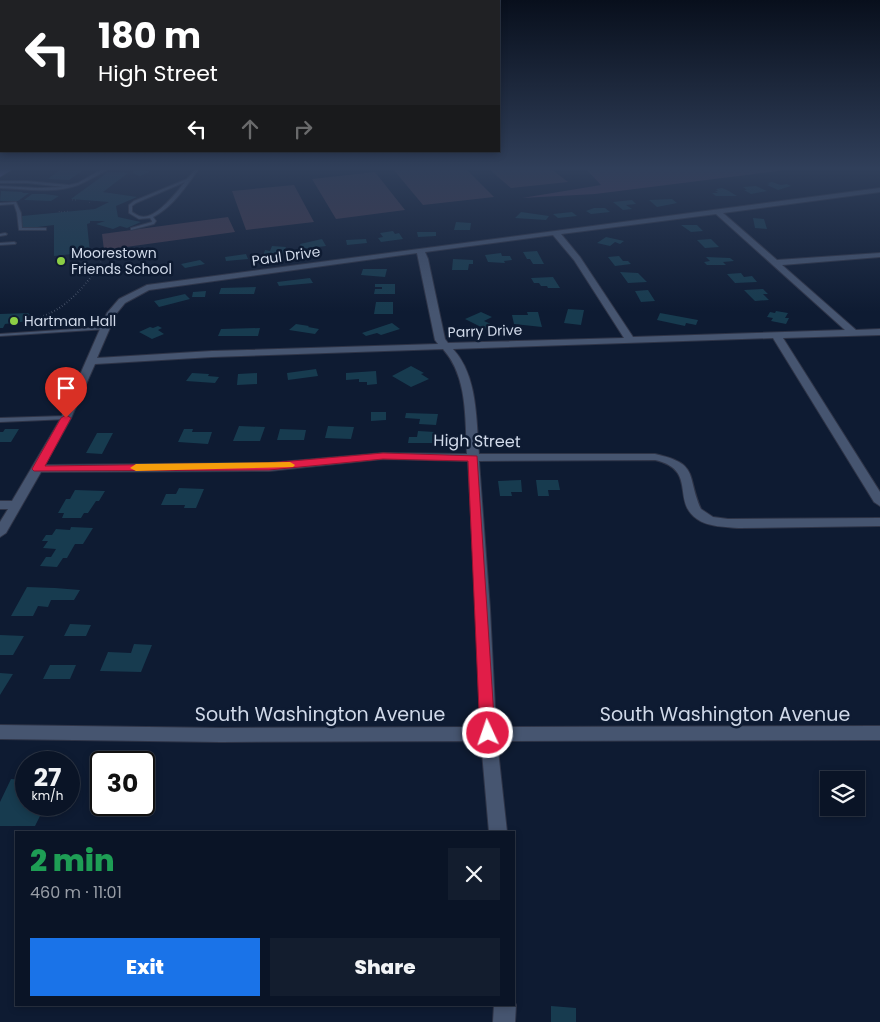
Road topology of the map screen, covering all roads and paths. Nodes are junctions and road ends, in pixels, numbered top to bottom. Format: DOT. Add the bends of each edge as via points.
graph roads {
  1 [pos="151,216"];
  2 [pos="19,217"];
  3 [pos="673,217"];
  4 [pos="723,217"];
  5 [pos="46,229"];
  6 [pos="132,229"];
  7 [pos="556,232"];
  8 [pos="14,243"];
  9 [pos="0,244"];
  10 [pos="100,249"];
  11 [pos="92,250"];
  12 [pos="420,250"];
  13 [pos="101,254"];
  14 [pos="880,256"];
  15 [pos="776,263"];
  16 [pos="41,319"];
  17 [pos="29,320"];
  18 [pos="26,326"];
  19 [pos="105,328"];
  20 [pos="880,332"];
  21 [pos="854,333"];
  22 [pos="0,335"];
  23 [pos="776,335"];
  24 [pos="630,340"];
  25 [pos="444,346"];
  26 [pos="92,361"];
  27 [pos="66,418"];
  28 [pos="3,420"];
  29 [pos="473,458"];
  30 [pos="38,469"];
  31 [pos="880,502"];
  32 [pos="0,505"];
  33 [pos="16,505"];
  34 [pos="880,522"];
  35 [pos="0,533"];
  36 [pos="0,732"];
  37 [pos="488,733"];
  38 [pos="880,733"];
  39 [pos="498,831"];
  40 [pos="505,1006"];
  41 [pos="504,1022"];
  1 -- 6 [label="lane" via="152,224"];
  2 -- 5 [label="lane" via="20,229"];
  3 -- 7 [label="street, Paul Drive"];
  4 -- 15 [label="street"];
  7 -- 12 [label="street, Paul Drive"];
  7 -- 24 [label="street" via="577,258"];
  8 -- 9 [label="lane"];
  10 -- 11 [label="path"];
  12 -- 19 [label="street, Paul Drive" via="156,286 134,294 116,307"];
  12 -- 25 [label="street"];
  13 -- 16 [label="path" via="101,264 78,294 62,308"];
  14 -- 15 [label="street"];
  15 -- 21 [label="street"];
  16 -- 17 [label="path"];
  16 -- 18 [label="path"];
  19 -- 22 [label="lane"];
  19 -- 26 [label="street"];
  20 -- 21 [label="street, Parry Drive"];
  21 -- 23 [label="street, Parry Drive"];
  23 -- 24 [label="street, Parry Drive"];
  23 -- 31 [label="street"];
  24 -- 25 [label="street, Parry Drive"];
  25 -- 26 [label="street, Parry Drive"];
  25 -- 29 [label="street" via="456,358 467,385"];
  26 -- 27 [label="street"];
  27 -- 28 [label="lane"];
  27 -- 30 [label="street"];
  29 -- 30 [label="street, High Street" via="383,456 269,467"];
  29 -- 34 [label="street, High Street" via="665,458 684,472 695,512 703,518 741,523"];
  29 -- 37 [label="street"];
  30 -- 33 [label="street"];
  32 -- 33 [label="street"];
  33 -- 35 [label="street"];
  36 -- 37 [label="street, South Washington Avenue" via="221,735"];
  37 -- 38 [label="street, South Washington Avenue"];
  37 -- 39 [label="street"];
  40 -- 41 [label="street"];
}
